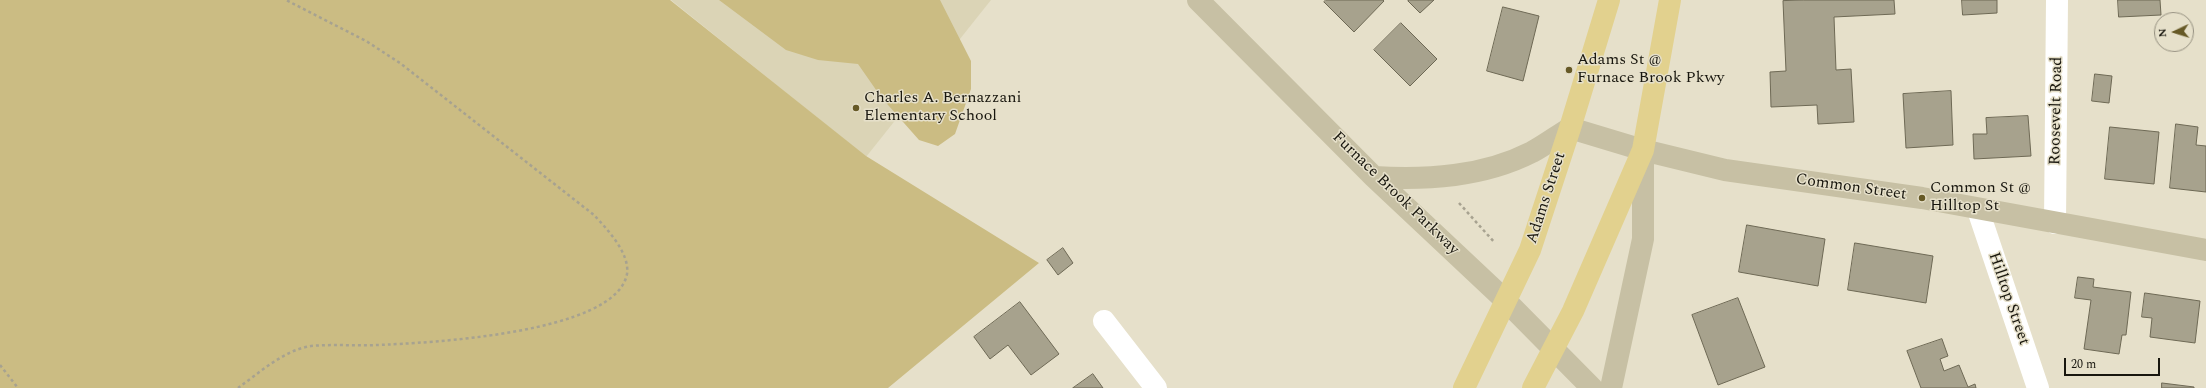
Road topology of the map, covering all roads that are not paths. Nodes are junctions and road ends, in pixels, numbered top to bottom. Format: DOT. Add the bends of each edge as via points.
graph roads {
  1 [pos="1198,0"];
  2 [pos="1609,0"];
  3 [pos="1670,0"];
  4 [pos="2057,0"];
  5 [pos="1570,128"];
  6 [pos="1644,150"];
  7 [pos="1374,177"];
  8 [pos="1978,210"];
  9 [pos="2055,223"];
  10 [pos="2206,250"];
  11 [pos="1506,301"];
  12 [pos="1104,321"];
  13 [pos="1555,349"];
  14 [pos="1156,388"];
  15 [pos="1464,388"];
  16 [pos="1533,388"];
  17 [pos="1592,388"];
  18 [pos="1611,388"];
  19 [pos="2038,388"];
  1 -- 7 [label="main road, Furnace Brook Parkway"];
  2 -- 5 [label="main road, Adams Street"];
  3 -- 6 [label="main road"];
  4 -- 9 [label="street, Roosevelt Road"];
  5 -- 6 [label="main road, Common Street"];
  5 -- 7 [label="main road" via="1531,152 1491,167 1457,175 1411,179"];
  5 -- 11 [label="main road, Adams Street" via="1530,250"];
  6 -- 8 [label="main road, Common Street" via="1725,170 1922,198"];
  6 -- 13 [label="main road"];
  6 -- 18 [label="main road" via="1643,238"];
  7 -- 11 [label="main road, Furnace Brook Parkway"];
  8 -- 9 [label="main road, Common Street"];
  8 -- 19 [label="street, Hilltop Street"];
  9 -- 10 [label="main road, Common Street"];
  11 -- 13 [label="main road, Furnace Brook Parkway"];
  11 -- 15 [label="main road, Adams Street"];
  12 -- 14 [label="street"];
  13 -- 16 [label="main road"];
  13 -- 17 [label="main road, Furnace Brook Parkway"];
}
